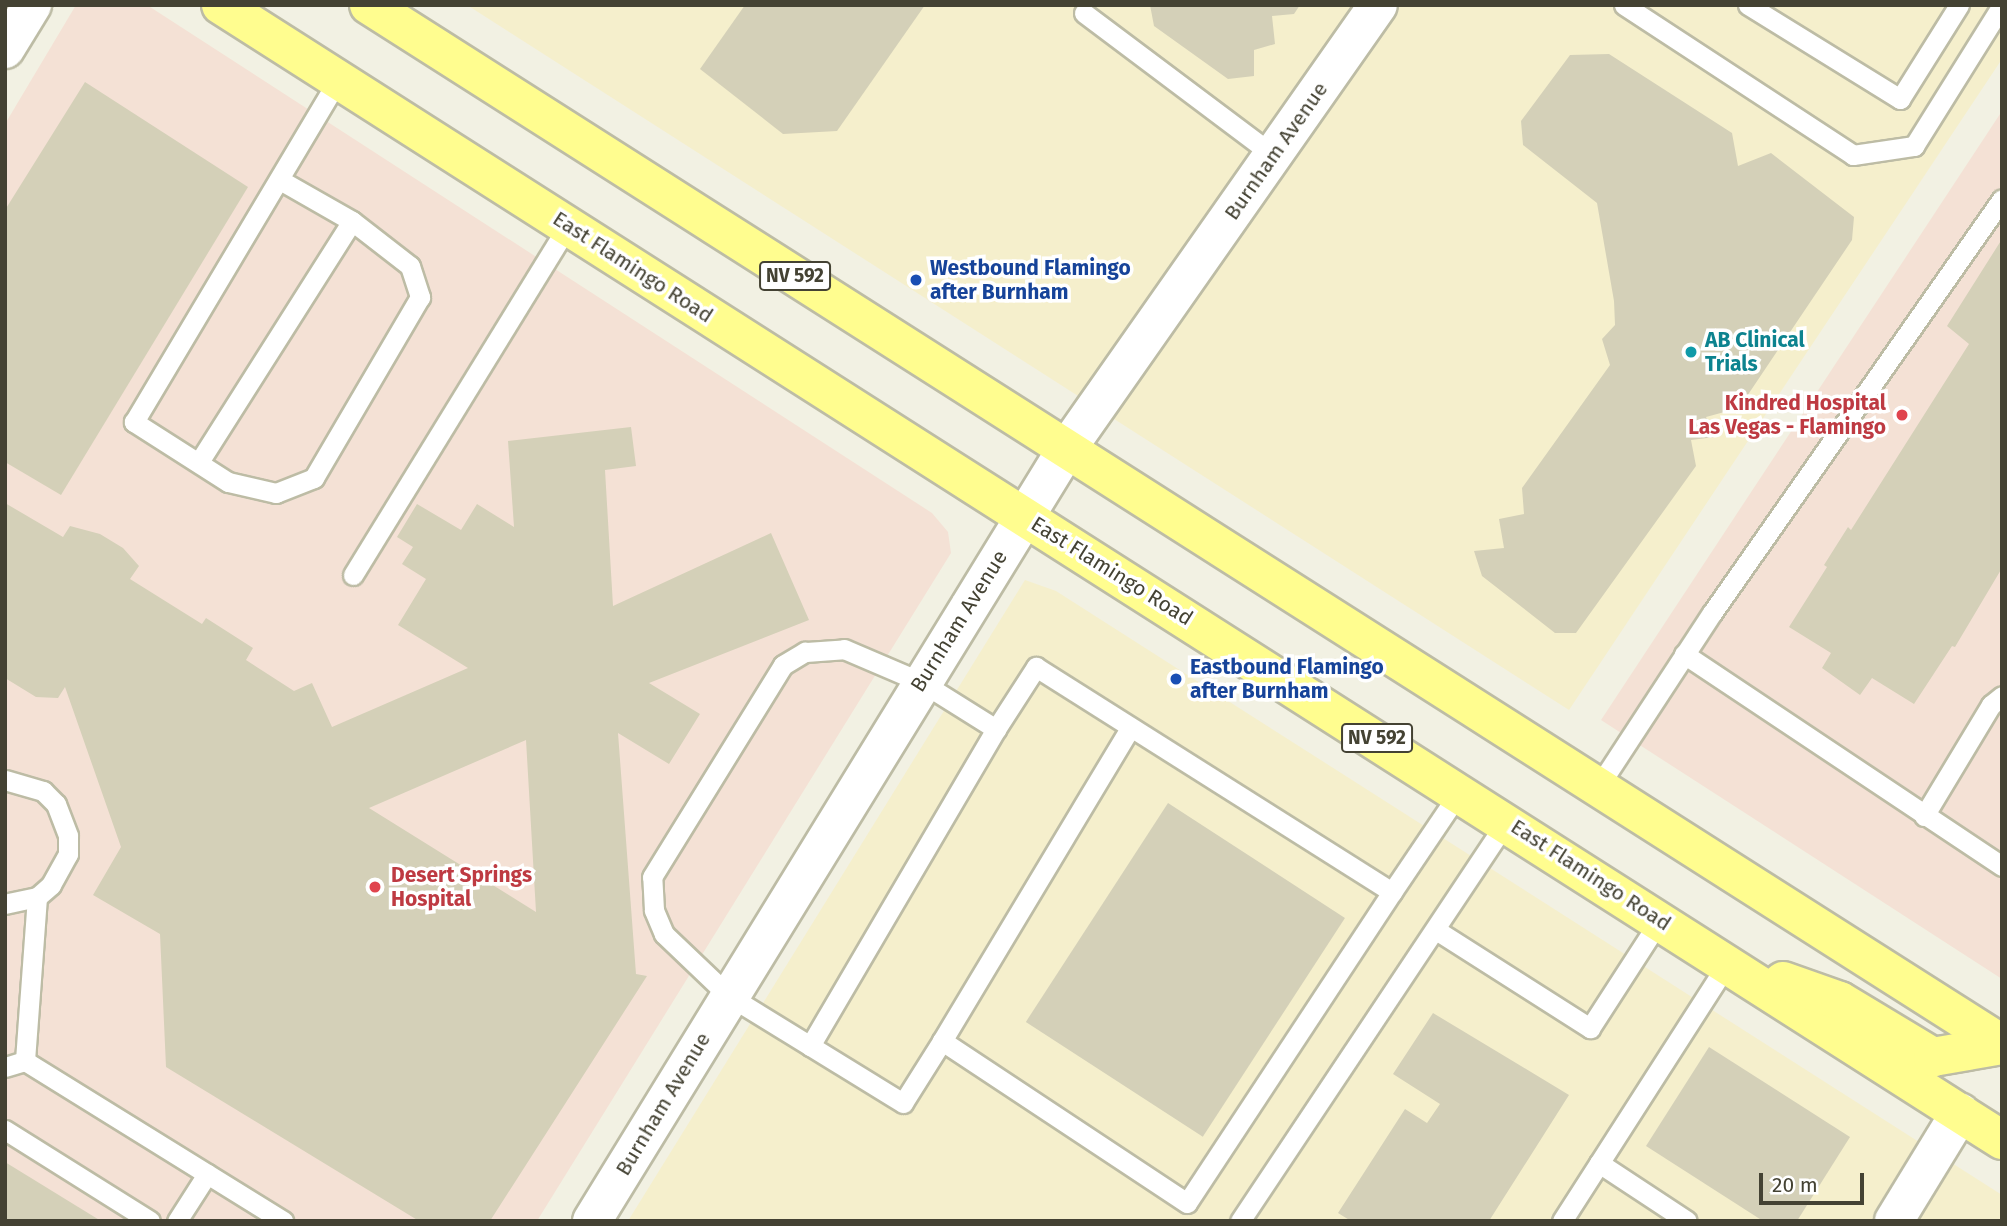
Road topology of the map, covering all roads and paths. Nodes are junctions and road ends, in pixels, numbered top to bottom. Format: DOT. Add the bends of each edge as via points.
graph roads {
  1 [pos="32,5"];
  2 [pos="221,5"];
  3 [pos="369,5"];
  4 [pos="1378,5"];
  5 [pos="1624,5"];
  6 [pos="1748,5"];
  7 [pos="1959,5"];
  8 [pos="2002,5"];
  9 [pos="1084,13"];
  10 [pos="5,49"];
  11 [pos="338,80"];
  12 [pos="1273,155"];
  13 [pos="280,180"];
  14 [pos="2002,199"];
  15 [pos="352,221"];
  16 [pos="568,226"];
  17 [pos="1066,450"];
  18 [pos="199,462"];
  19 [pos="1024,516"];
  20 [pos="353,575"];
  21 [pos="1684,654"];
  22 [pos="920,682"];
  23 [pos="2002,696"];
  24 [pos="1131,727"];
  25 [pos="996,729"];
  26 [pos="5,780"];
  27 [pos="1598,787"];
  28 [pos="1460,791"];
  29 [pos="1924,816"];
  30 [pos="1507,821"];
  31 [pos="2002,866"];
  32 [pos="1392,891"];
  33 [pos="37,897"];
  34 [pos="5,904"];
  35 [pos="1660,920"];
  36 [pos="1436,930"];
  37 [pos="1728,962"];
  38 [pos="729,996"];
  39 [pos="942,1041"];
  40 [pos="2002,1045"];
  41 [pos="810,1046"];
  42 [pos="24,1061"];
  43 [pos="5,1067"];
  44 [pos="2002,1107"];
  45 [pos="1960,1113"];
  46 [pos="5,1130"];
  47 [pos="2002,1140"];
  48 [pos="1599,1163"];
  49 [pos="207,1174"];
  50 [pos="150,1221"];
  51 [pos="177,1221"];
  52 [pos="283,1221"];
  53 [pos="592,1221"];
  54 [pos="1240,1221"];
  55 [pos="1562,1221"];
  56 [pos="1687,1221"];
  57 [pos="1894,1221"];
  1 -- 10 [label="street"];
  2 -- 11 [label="main road, East Flamingo Road / NV 592"];
  3 -- 17 [label="main road, NV 592"];
  4 -- 12 [label="street, Burnham Avenue"];
  5 -- 8 [label="lane" via="1853,155 1914,146"];
  6 -- 7 [label="lane" via="1900,99"];
  9 -- 12 [label="lane"];
  11 -- 13 [label="lane"];
  11 -- 16 [label="main road, East Flamingo Road / NV 592"];
  12 -- 17 [label="street, Burnham Avenue"];
  13 -- 15 [label="lane"];
  13 -- 18 [label="lane" via="134,422"];
  14 -- 21 [label="lane"];
  15 -- 18 [label="lane"];
  15 -- 18 [label="lane" via="410,266 420,297 314,478 276,493 229,482"];
  16 -- 19 [label="main road, East Flamingo Road / NV 592"];
  16 -- 20 [label="lane"];
  17 -- 19 [label="street, Burnham Avenue"];
  17 -- 27 [label="main road, NV 592"];
  19 -- 22 [label="street, Burnham Avenue"];
  19 -- 28 [label="main road, East Flamingo Road / NV 592"];
  21 -- 27 [label="lane"];
  21 -- 29 [label="lane"];
  22 -- 25 [label="lane"];
  22 -- 38 [label="street, Burnham Avenue"];
  22 -- 38 [label="lane" via="844,649 805,652 783,665 652,877 654,910 664,934"];
  23 -- 29 [label="lane" via="1991,705"];
  24 -- 25 [label="lane" via="1036,667"];
  24 -- 32 [label="lane"];
  24 -- 39 [label="lane"];
  25 -- 41 [label="lane"];
  26 -- 33 [label="lane" via="43,791 64,819 68,836 65,863 51,886"];
  27 -- 40 [label="main road, NV 592"];
  28 -- 30 [label="main road, East Flamingo Road / NV 592"];
  28 -- 32 [label="lane"];
  29 -- 31 [label="lane"];
  30 -- 35 [label="main road, East Flamingo Road / NV 592"];
  30 -- 36 [label="lane"];
  32 -- 39 [label="lane" via="1187,1203"];
  33 -- 34 [label="lane"];
  33 -- 42 [label="lane"];
  35 -- 36 [label="lane" via="1590,1028"];
  35 -- 37 [label="main road, East Flamingo Road / NV 592"];
  36 -- 54 [label="lane"];
  37 -- 40 [label="main road" via="1840,1001 1933,1057"];
  37 -- 45 [label="main road, East Flamingo Road / NV 592"];
  37 -- 48 [label="lane"];
  38 -- 41 [label="lane"];
  38 -- 53 [label="street, Burnham Avenue"];
  39 -- 41 [label="lane" via="903,1103"];
  42 -- 43 [label="lane"];
  42 -- 49 [label="lane"];
  44 -- 45 [label="main road"];
  45 -- 47 [label="main road, East Flamingo Road / NV 592"];
  45 -- 57 [label="street"];
  46 -- 50 [label="lane"];
  48 -- 55 [label="lane"];
  48 -- 56 [label="lane"];
  49 -- 51 [label="lane"];
  49 -- 52 [label="lane"];
}
